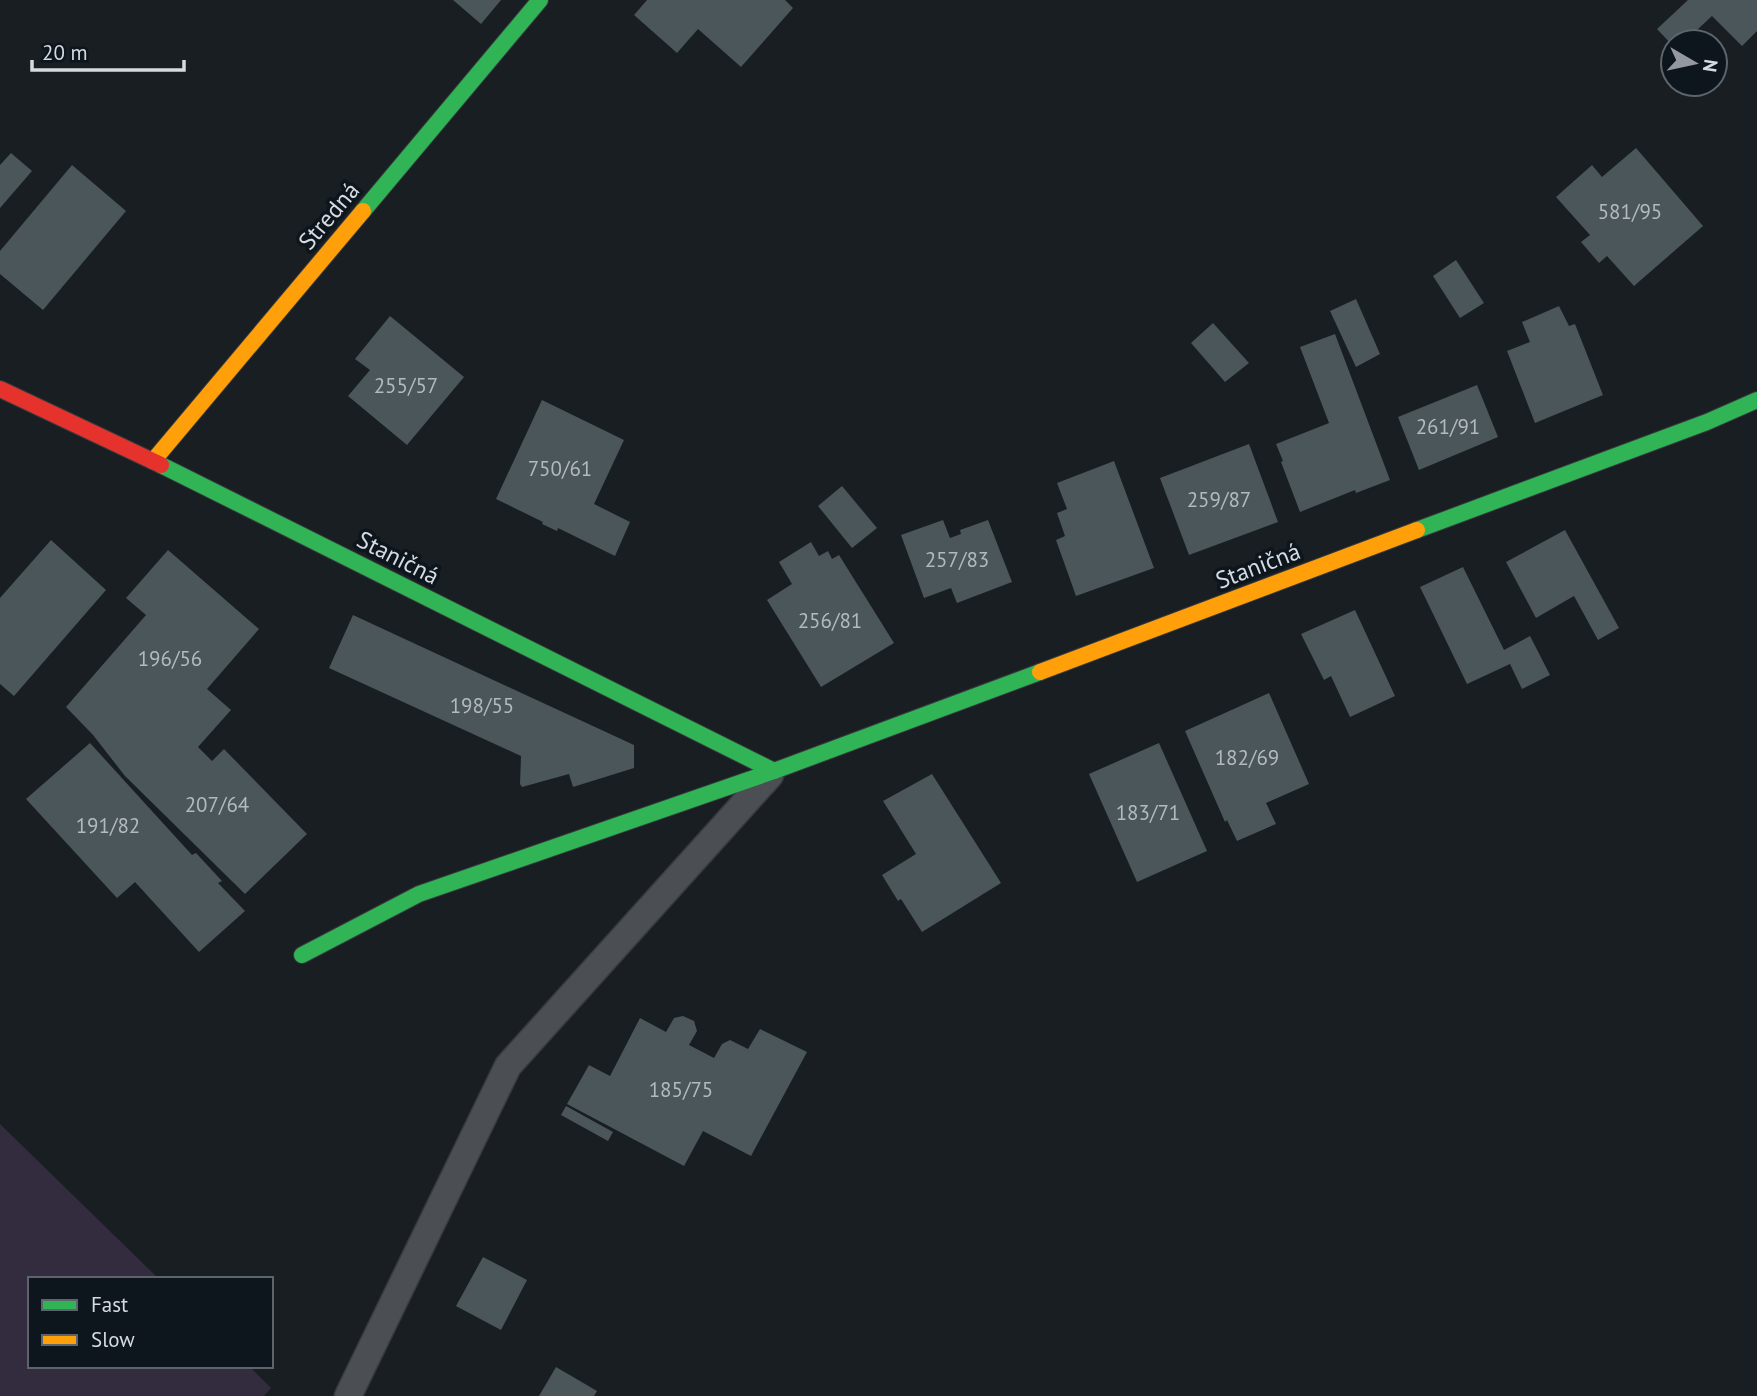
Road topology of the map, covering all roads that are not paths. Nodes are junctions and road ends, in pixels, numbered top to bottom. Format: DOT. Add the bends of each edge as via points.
graph roads {
  1 [pos="540,0"];
  2 [pos="0,389"];
  3 [pos="1757,400"];
  4 [pos="153,461"];
  5 [pos="774,771"];
  6 [pos="302,955"];
  7 [pos="348,1396"];
  1 -- 4 [label="street, Stredná"];
  2 -- 4 [label="street, Staničná"];
  3 -- 5 [label="street, Staničná"];
  4 -- 5 [label="street, Staničná"];
  5 -- 6 [label="street, Staničná" via="419,894"];
  5 -- 7 [label="lane" via="508,1066"];
}
